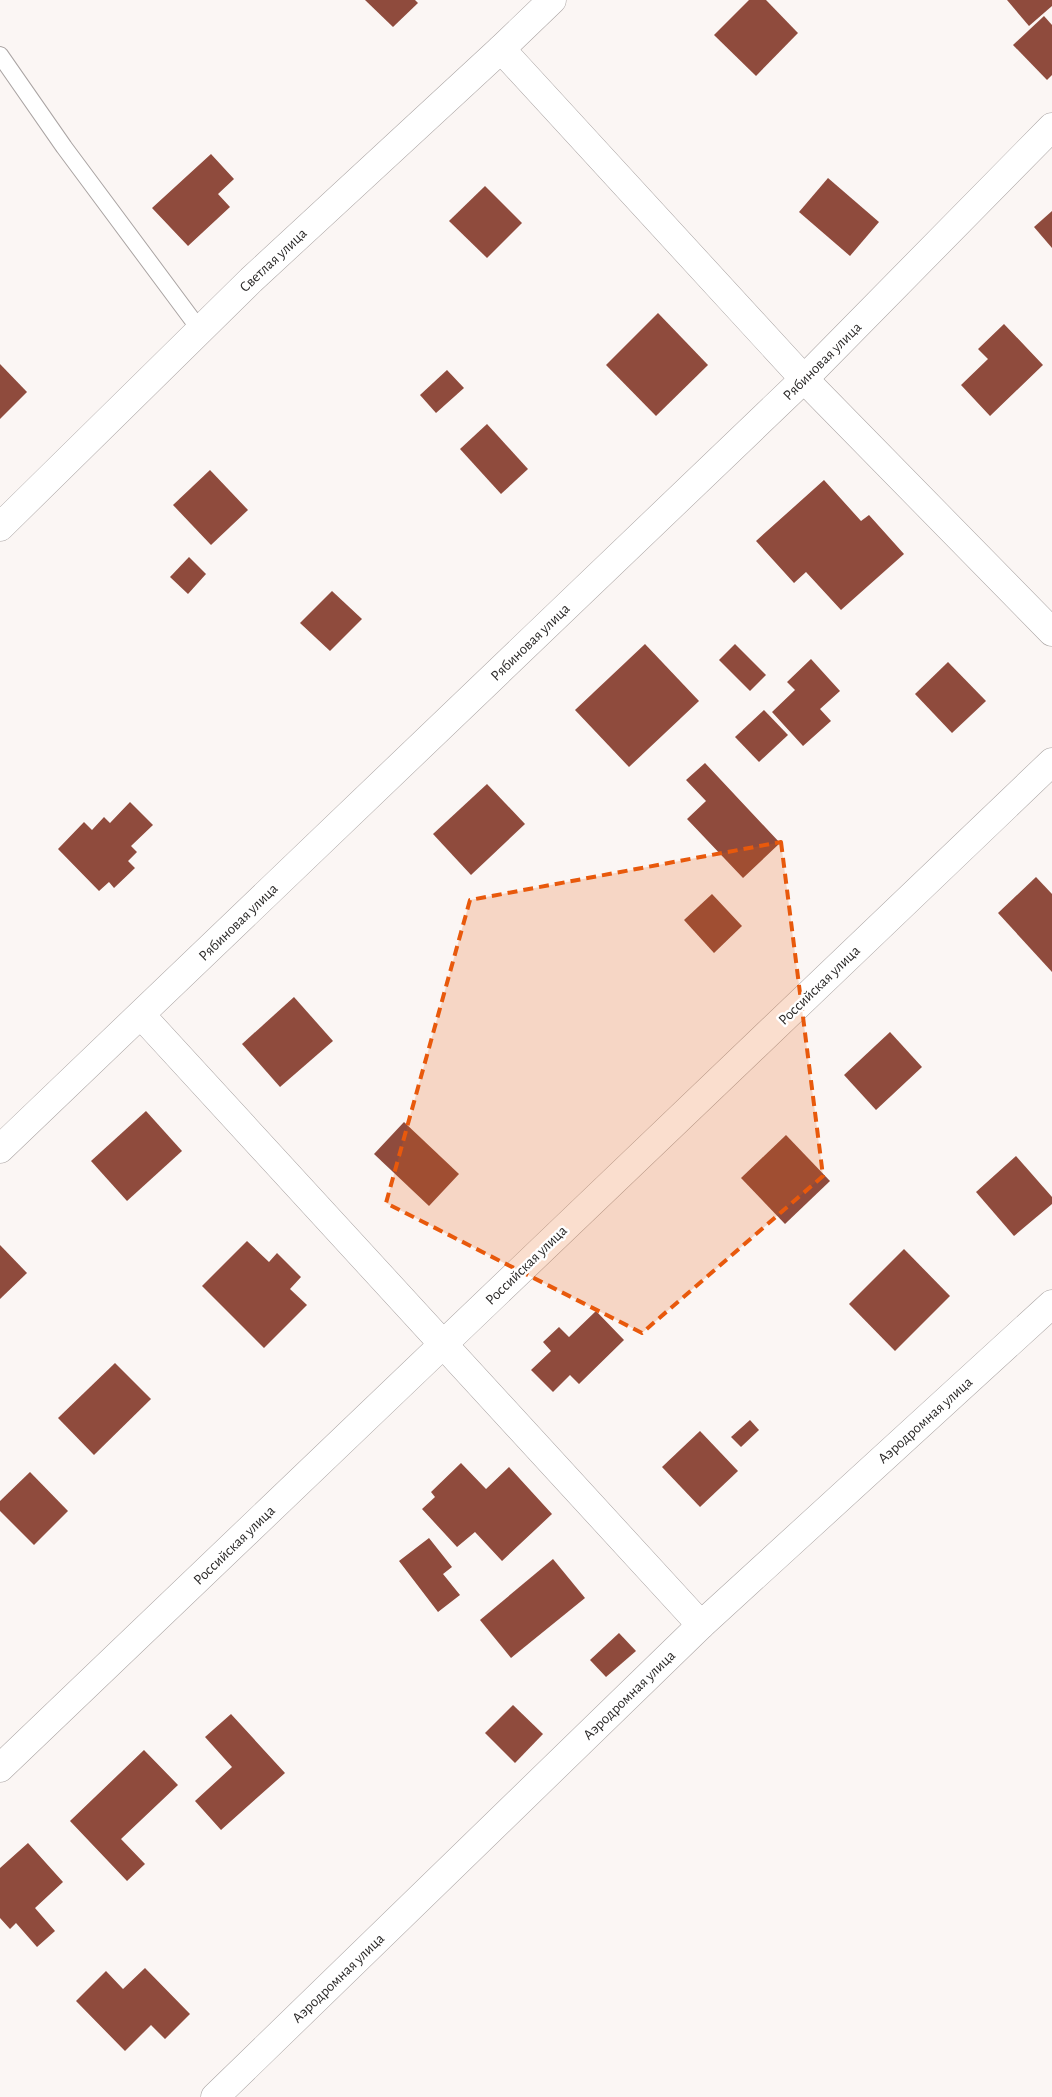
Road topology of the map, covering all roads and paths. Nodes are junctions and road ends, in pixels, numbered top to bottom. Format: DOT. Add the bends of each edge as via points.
graph roads {
  1 [pos="552,0"];
  2 [pos="501,49"];
  3 [pos="0,55"];
  4 [pos="1052,127"];
  5 [pos="200,330"];
  6 [pos="804,380"];
  7 [pos="0,527"];
  8 [pos="1052,632"];
  9 [pos="1052,762"];
  10 [pos="141,1015"];
  11 [pos="0,1149"];
  12 [pos="1052,1304"];
  13 [pos="444,1344"];
  14 [pos="701,1625"];
  15 [pos="0,1768"];
  16 [pos="215,2097"];
  1 -- 2 [label="street, Светлая улица"];
  2 -- 5 [label="street, Светлая улица"];
  2 -- 6 [label="street"];
  3 -- 5 [label="lane"];
  4 -- 6 [label="street, Рябиновая улица"];
  5 -- 7 [label="street, Светлая улица"];
  6 -- 8 [label="street"];
  6 -- 10 [label="street, Рябиновая улица"];
  9 -- 13 [label="street, Российская улица"];
  10 -- 11 [label="street, Рябиновая улица"];
  10 -- 13 [label="street"];
  12 -- 14 [label="street, Аэродромная улица"];
  13 -- 14 [label="street"];
  13 -- 15 [label="street, Российская улица"];
  14 -- 16 [label="street, Аэродромная улица"];
}
